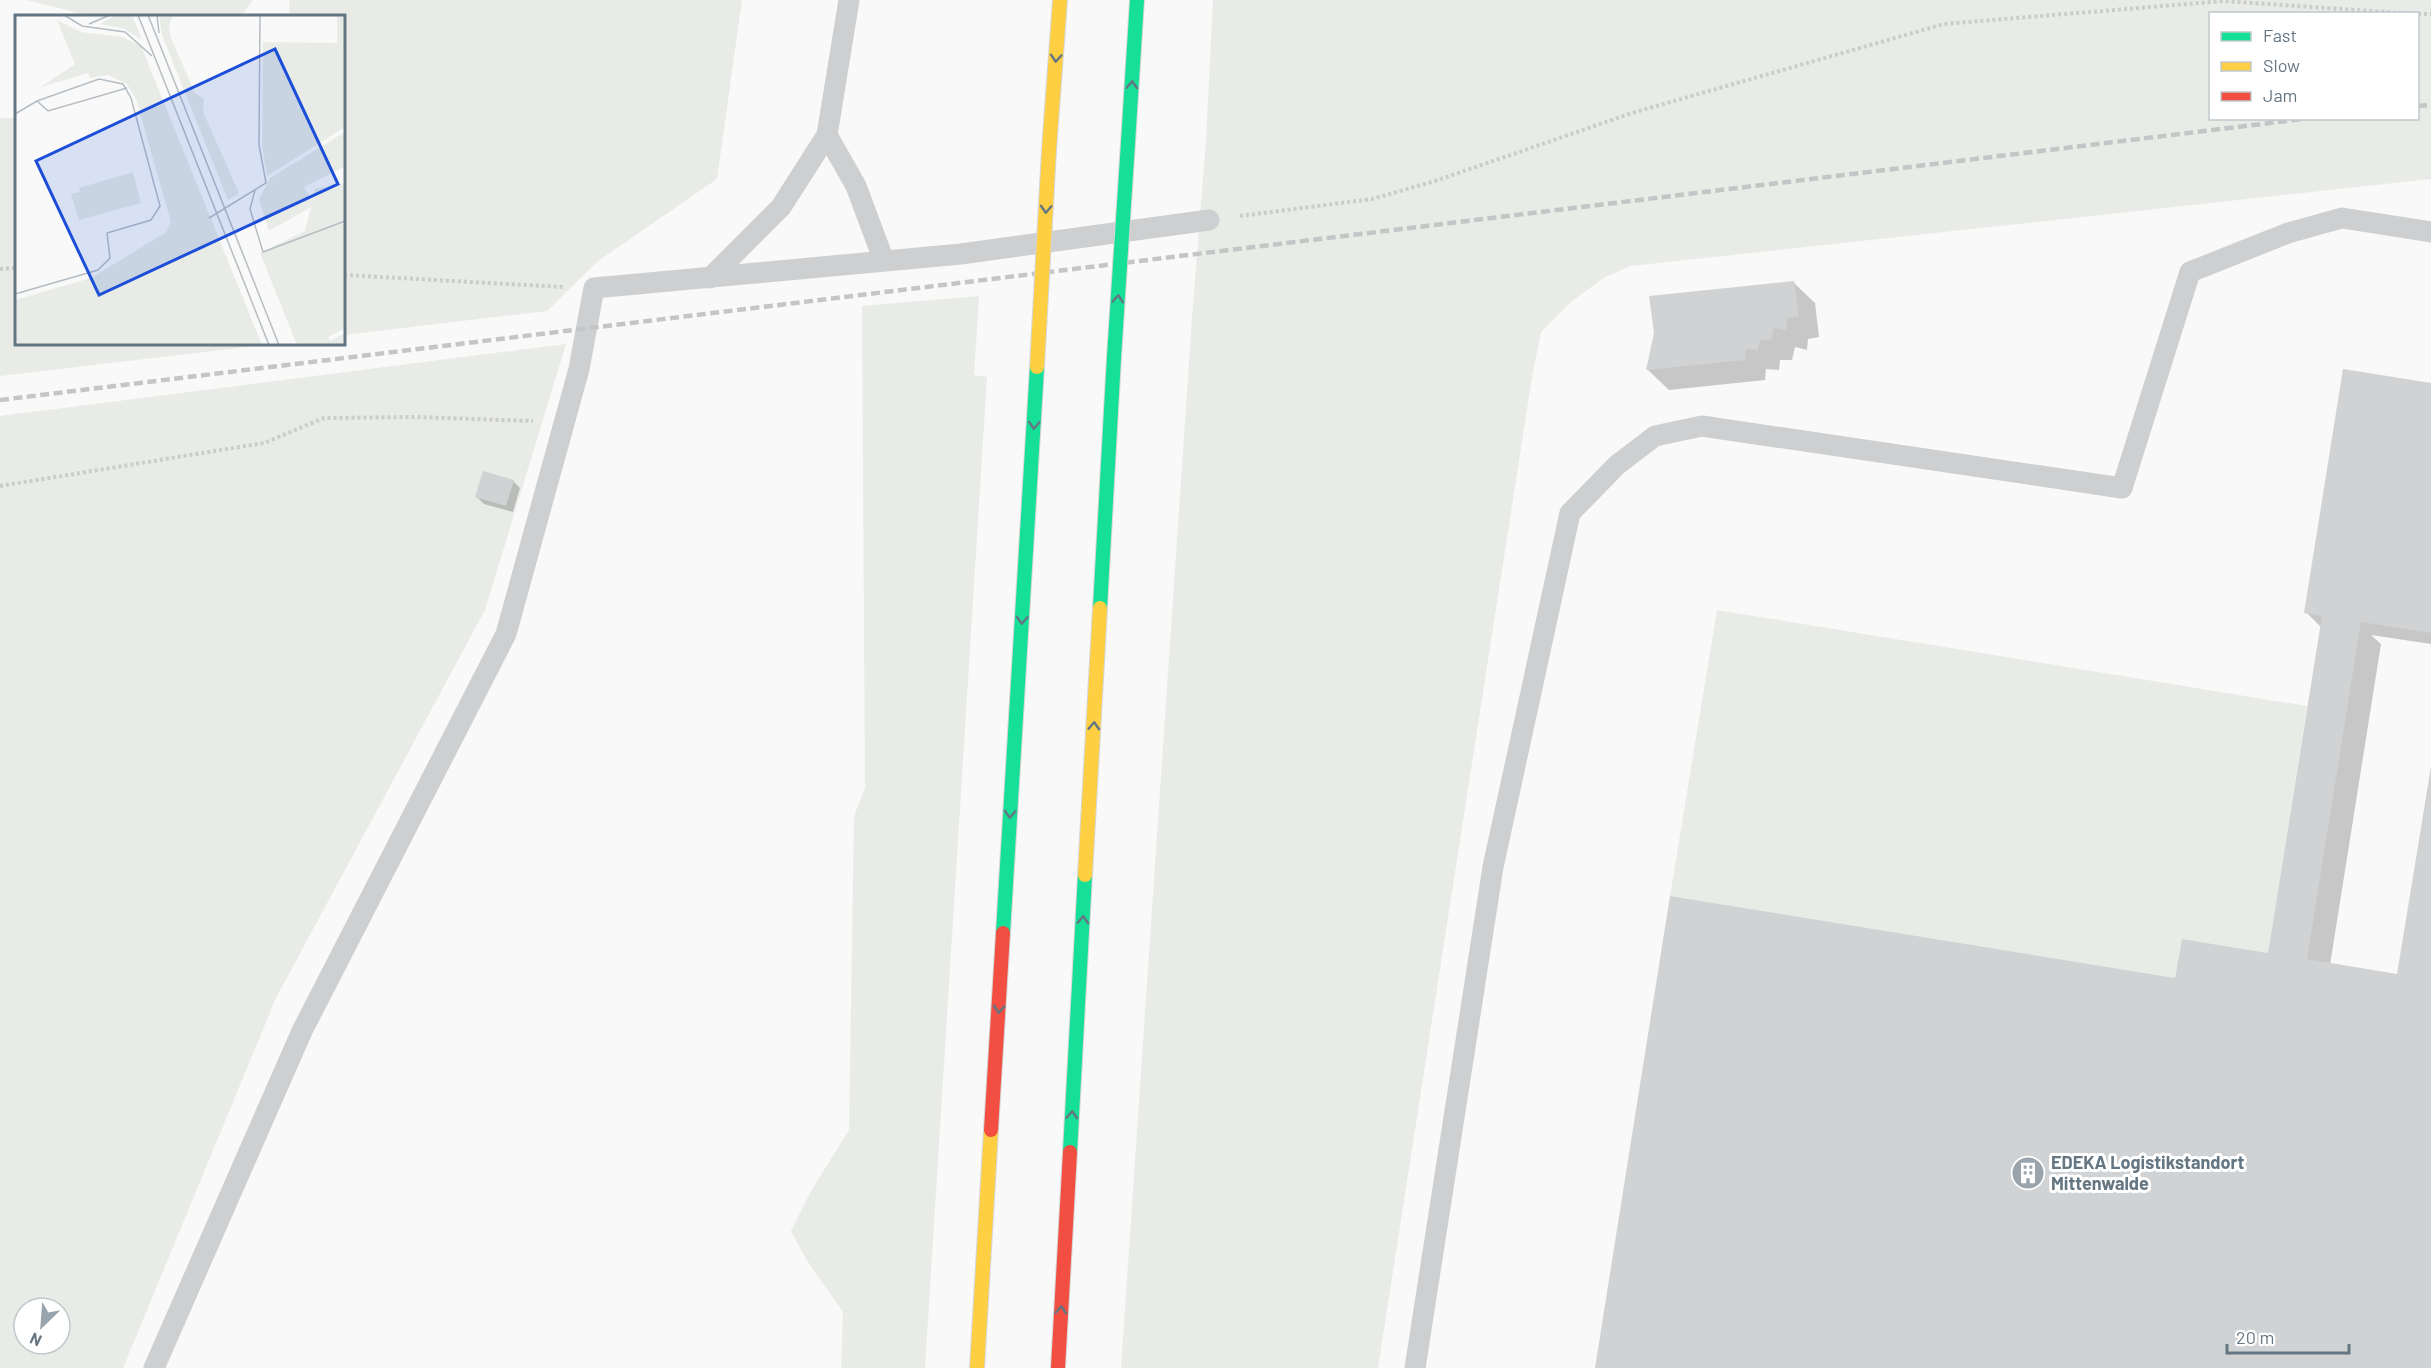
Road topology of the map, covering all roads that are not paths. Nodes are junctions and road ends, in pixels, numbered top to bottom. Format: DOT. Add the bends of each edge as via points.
graph roads {
  1 [pos="849,0"];
  2 [pos="1060,0"];
  3 [pos="1137,0"];
  4 [pos="827,135"];
  5 [pos="1209,220"];
  6 [pos="2431,232"];
  7 [pos="884,261"];
  8 [pos="710,278"];
  9 [pos="154,1368"];
  10 [pos="977,1368"];
  11 [pos="1058,1368"];
  12 [pos="1415,1368"];
  1 -- 4 [label="lane"];
  2 -- 10 [label="highway, one-way, bridge"];
  11 -- 3 [label="highway, one-way, bridge"];
  4 -- 7 [label="lane" via="856,186"];
  4 -- 8 [label="lane" via="781,207"];
  5 -- 7 [label="lane"];
  6 -- 12 [label="lane" via="2342,218 2289,233 2190,272 2122,488 1702,426 1655,436 1617,465 1570,513 1493,867"];
  7 -- 8 [label="lane"];
  8 -- 9 [label="lane" via="594,288 579,369 506,634 302,1031"];
}
